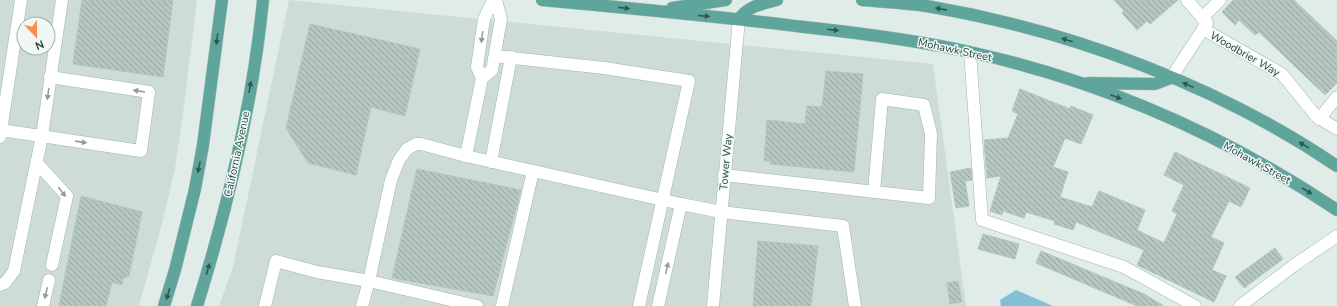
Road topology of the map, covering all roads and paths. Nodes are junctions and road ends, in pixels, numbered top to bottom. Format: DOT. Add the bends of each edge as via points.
graph roads {
  1 [pos="21,0"];
  2 [pos="62,0"];
  3 [pos="222,0"];
  4 [pos="263,0"];
  5 [pos="493,0"];
  6 [pos="496,0"];
  7 [pos="542,0"];
  8 [pos="726,0"];
  9 [pos="777,0"];
  10 [pos="862,0"];
  11 [pos="1187,0"];
  12 [pos="1220,0"];
  13 [pos="651,11"];
  14 [pos="739,19"];
  15 [pos="1203,24"];
  16 [pos="970,52"];
  17 [pos="495,56"];
  18 [pos="511,57"];
  19 [pos="50,77"];
  20 [pos="482,78"];
  21 [pos="1172,78"];
  22 [pos="1079,83"];
  23 [pos="1337,97"];
  24 [pos="1319,119"];
  25 [pos="1337,130"];
  26 [pos="0,132"];
  27 [pos="42,136"];
  28 [pos="466,156"];
  29 [pos="491,162"];
  30 [pos="37,163"];
  31 [pos="1337,166"];
  32 [pos="533,171"];
  33 [pos="724,176"];
  34 [pos="874,192"];
  35 [pos="662,200"];
  36 [pos="681,204"];
  37 [pos="1337,210"];
  38 [pos="721,212"];
  39 [pos="1337,236"];
  40 [pos="52,265"];
  41 [pos="49,280"];
  42 [pos="369,281"];
  43 [pos="0,285"];
  44 [pos="433,301"];
  45 [pos="43,306"];
  46 [pos="164,306"];
  47 [pos="197,306"];
  48 [pos="265,306"];
  49 [pos="362,306"];
  50 [pos="477,306"];
  51 [pos="502,306"];
  52 [pos="639,306"];
  53 [pos="658,306"];
  54 [pos="713,306"];
  55 [pos="855,306"];
  56 [pos="1195,306"];
  57 [pos="1240,306"];
  1 -- 26 [label="street"];
  2 -- 19 [label="street"];
  3 -- 46 [label="main road, one-way" via="195,189"];
  47 -- 4 [label="main road, California Avenue, one-way" via="230,190 256,53"];
  5 -- 20 [label="street, one-way" via="484,18 477,67"];
  6 -- 17 [label="street" via="501,18"];
  7 -- 13 [label="main road, Mohawk Street, one-way"];
  8 -- 13 [label="main road"];
  9 -- 14 [label="main road" via="749,8"];
  21 -- 10 [label="main road, one-way" via="1096,49 986,18 930,7"];
  11 -- 15 [label="street"];
  12 -- 15 [label="street"];
  13 -- 14 [label="main road, Mohawk Street, one-way"];
  14 -- 16 [label="main road, Mohawk Street, one-way" via="907,40"];
  14 -- 33 [label="street, Tower Way"];
  15 -- 21 [label="street"];
  15 -- 24 [label="street, Woodbrier Way" via="1282,74"];
  16 -- 22 [label="main road, Mohawk Street"];
  16 -- 56 [label="street" via="982,220 1124,267"];
  17 -- 18 [label="street"];
  17 -- 20 [label="street" via="492,70"];
  18 -- 29 [label="street"];
  18 -- 35 [label="street" via="689,81"];
  19 -- 27 [label="street, one-way"];
  27 -- 19 [label="street, one-way" via="141,151 149,92"];
  20 -- 28 [label="street"];
  21 -- 22 [label="main road" via="1155,84"];
  31 -- 21 [label="main road, one-way" via="1270,125"];
  22 -- 37 [label="main road, Mohawk Street, one-way" via="1152,110 1209,136 1259,162"];
  23 -- 24 [label="street"];
  24 -- 25 [label="street, Woodbrier Way"];
  26 -- 27 [label="street"];
  27 -- 30 [label="street"];
  28 -- 29 [label="street"];
  28 -- 42 [label="street" via="416,144 402,154 391,180"];
  29 -- 32 [label="street"];
  30 -- 40 [label="street, one-way" via="67,196"];
  30 -- 43 [label="street" via="14,271 5,283"];
  32 -- 35 [label="street"];
  32 -- 51 [label="street"];
  33 -- 34 [label="street"];
  33 -- 38 [label="street, Tower Way"];
  34 -- 34 [label="street" via="929,198 931,134 924,105 882,99"];
  35 -- 36 [label="street"];
  35 -- 52 [label="street"];
  36 -- 38 [label="street"];
  53 -- 36 [label="street, one-way"];
  38 -- 54 [label="street, Tower Way"];
  38 -- 55 [label="street" via="844,226"];
  39 -- 57 [label="street"];
  41 -- 45 [label="street, one-way"];
  42 -- 44 [label="street"];
  42 -- 48 [label="street" via="317,272 276,261"];
  42 -- 49 [label="street"];
  44 -- 50 [label="street"];
}
